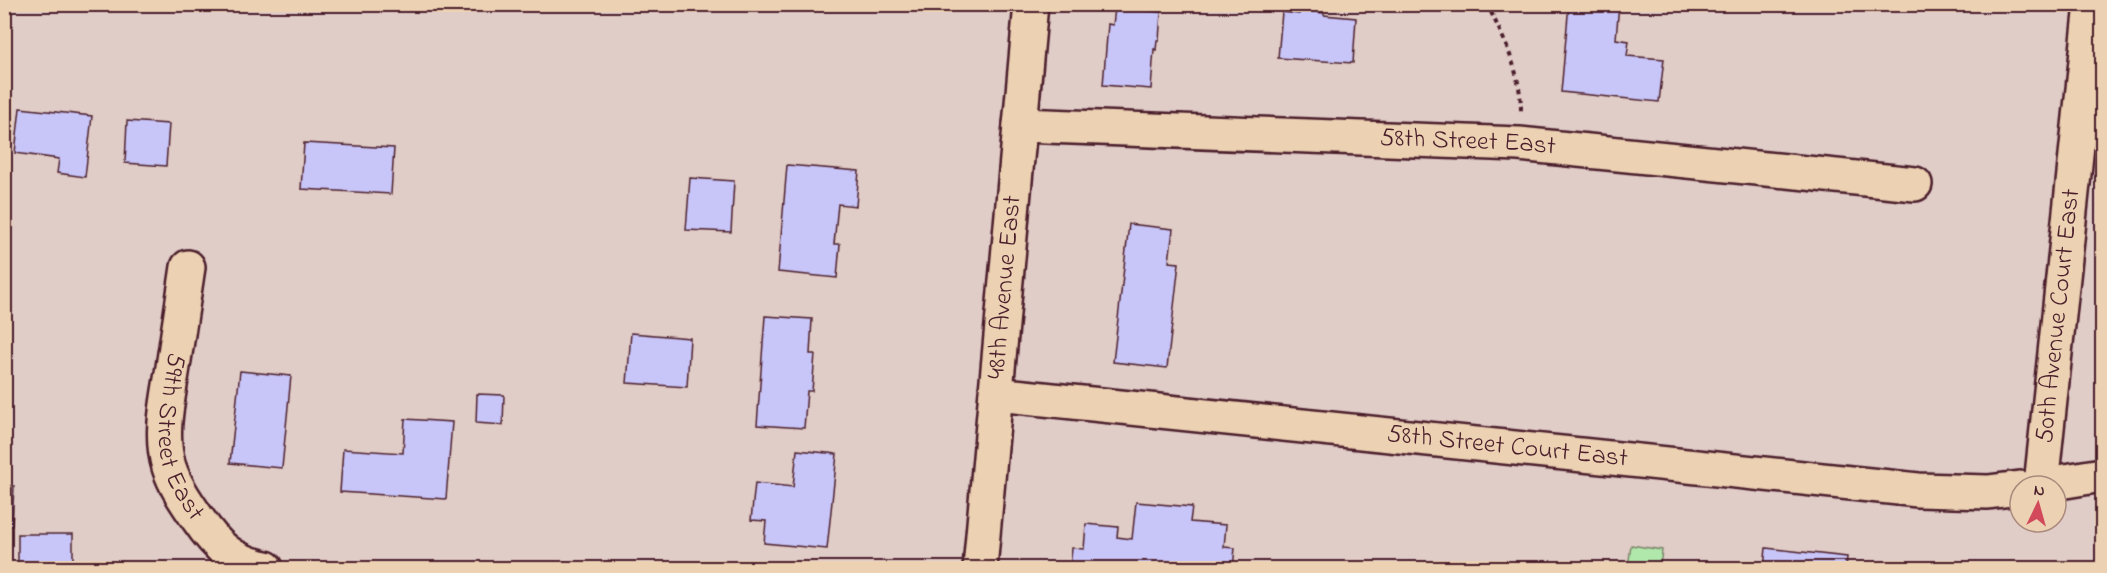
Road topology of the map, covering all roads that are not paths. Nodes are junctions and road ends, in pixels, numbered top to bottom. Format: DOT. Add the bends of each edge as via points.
graph roads {
  1 [pos="1031,4"];
  2 [pos="2092,4"];
  3 [pos="1020,125"];
  4 [pos="1915,184"];
  5 [pos="188,267"];
  6 [pos="996,394"];
  7 [pos="2042,474"];
  8 [pos="2103,476"];
  9 [pos="2068,481"];
  10 [pos="2008,490"];
  11 [pos="266,568"];
  12 [pos="980,568"];
  1 -- 3 [label="street, 48th Avenue East"];
  2 -- 7 [label="street, 50th Avenue Court East"];
  3 -- 4 [label="street, 58th Street East" via="1519,144"];
  3 -- 6 [label="street, 48th Avenue East"];
  5 -- 11 [label="street, 59th Street East" via="166,418 169,467 184,498 215,542 238,560"];
  6 -- 10 [label="street, 58th Street Court East" via="1918,490"];
  6 -- 12 [label="street, 48th Avenue East"];
  8 -- 9 [label="street"];
}
